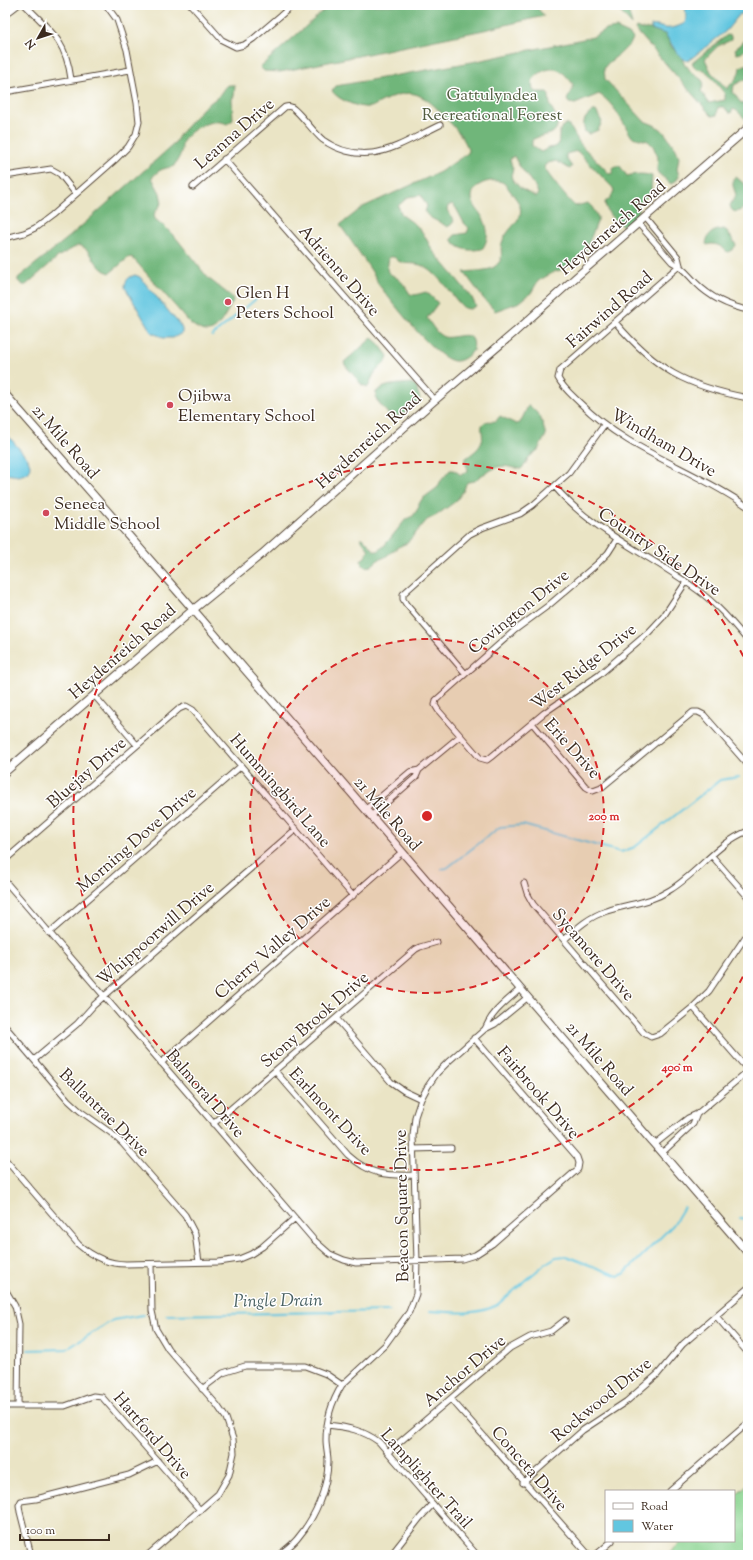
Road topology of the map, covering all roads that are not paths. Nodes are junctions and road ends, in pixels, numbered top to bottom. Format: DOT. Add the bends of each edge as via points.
graph roads {
  1 [pos="18,5"];
  2 [pos="25,5"];
  3 [pos="106,5"];
  4 [pos="191,5"];
  5 [pos="293,5"];
  6 [pos="5,15"];
  7 [pos="130,70"];
  8 [pos="72,79"];
  9 [pos="5,92"];
  10 [pos="440,125"];
  11 [pos="748,128"];
  12 [pos="224,159"];
  13 [pos="5,176"];
  14 [pos="193,187"];
  15 [pos="76,193"];
  16 [pos="645,217"];
  17 [pos="638,223"];
  18 [pos="5,238"];
  19 [pos="680,265"];
  20 [pos="748,310"];
  21 [pos="615,322"];
  22 [pos="558,374"];
  23 [pos="5,394"];
  24 [pos="748,398"];
  25 [pos="435,400"];
  26 [pos="604,425"];
  27 [pos="555,486"];
  28 [pos="748,507"];
  29 [pos="617,539"];
  30 [pos="686,582"];
  31 [pos="194,610"];
  32 [pos="748,641"];
  33 [pos="465,673"];
  34 [pos="94,695"];
  35 [pos="186,706"];
  36 [pos="532,723"];
  37 [pos="460,736"];
  38 [pos="137,745"];
  39 [pos="748,765"];
  40 [pos="241,766"];
  41 [pos="419,770"];
  42 [pos="5,772"];
  43 [pos="366,810"];
  44 [pos="371,816"];
  45 [pos="296,829"];
  46 [pos="748,831"];
  47 [pos="402,852"];
  48 [pos="712,856"];
  49 [pos="5,860"];
  50 [pos="5,882"];
  51 [pos="524,884"];
  52 [pos="353,896"];
  53 [pos="748,897"];
  54 [pos="49,933"];
  55 [pos="748,933"];
  56 [pos="564,940"];
  57 [pos="436,942"];
  58 [pos="520,988"];
  59 [pos="104,996"];
  60 [pos="528,997"];
  61 [pos="693,1007"];
  62 [pos="336,1018"];
  63 [pos="5,1026"];
  64 [pos="485,1028"];
  65 [pos="474,1038"];
  66 [pos="34,1060"];
  67 [pos="161,1063"];
  68 [pos="275,1071"];
  69 [pos="748,1071"];
  70 [pos="421,1099"];
  71 [pos="698,1114"];
  72 [pos="214,1124"];
  73 [pos="655,1144"];
  74 [pos="451,1148"];
  75 [pos="413,1150"];
  76 [pos="662,1152"];
  77 [pos="5,1159"];
  78 [pos="579,1165"];
  79 [pos="414,1176"];
  80 [pos="295,1218"];
  81 [pos="748,1253"];
  82 [pos="417,1261"];
  83 [pos="199,1262"];
  84 [pos="151,1264"];
  85 [pos="748,1288"];
  86 [pos="5,1289"];
  87 [pos="716,1316"];
  88 [pos="565,1320"];
  89 [pos="748,1353"];
  90 [pos="342,1385"];
  91 [pos="202,1389"];
  92 [pos="451,1400"];
  93 [pos="5,1406"];
  94 [pos="18,1406"];
  95 [pos="748,1423"];
  96 [pos="327,1425"];
  97 [pos="388,1452"];
  98 [pos="158,1461"];
  99 [pos="524,1483"];
  100 [pos="671,1490"];
  101 [pos="433,1504"];
  102 [pos="200,1510"];
  103 [pos="611,1542"];
  104 [pos="31,1555"];
  105 [pos="148,1555"];
  106 [pos="279,1555"];
  107 [pos="391,1555"];
  108 [pos="477,1555"];
  109 [pos="589,1555"];
  110 [pos="596,1555"];
  1 -- 6 [label="street"];
  2 -- 8 [label="street" via="62,44"];
  3 -- 7 [label="street" via="117,20 127,50"];
  4 -- 5 [label="street" via="222,40 233,46 240,46 253,39"];
  7 -- 8 [label="street"];
  7 -- 15 [label="street" via="139,122 136,134 120,155"];
  8 -- 9 [label="street"];
  10 -- 12 [label="street, Leanna Drive" via="382,151 352,152 339,149 322,139 295,109 289,106"];
  11 -- 16 [label="street, Heydenreich Road"];
  12 -- 14 [label="street, Leanna Drive"];
  12 -- 25 [label="street, Adrienne Drive"];
  13 -- 15 [label="street" via="51,169 60,174"];
  15 -- 18 [label="street" via="35,228"];
  16 -- 17 [label="street, Heydenreich Road"];
  16 -- 19 [label="street" via="678,257"];
  17 -- 19 [label="street" via="672,262"];
  17 -- 25 [label="street, Heydenreich Road"];
  19 -- 20 [label="street" via="708,294 722,302"];
  19 -- 21 [label="street, Fairwind Road"];
  21 -- 22 [label="street, Fairwind Road"];
  21 -- 24 [label="street" via="641,350 673,374 712,390"];
  22 -- 26 [label="street, Windham Drive" via="563,386"];
  23 -- 31 [label="street, 21 Mile Road"];
  25 -- 31 [label="street, Heydenreich Road" via="262,554"];
  26 -- 27 [label="street" via="574,467"];
  26 -- 28 [label="street, Windham Drive" via="633,444"];
  27 -- 29 [label="street, Country Side Drive" via="580,513"];
  27 -- 33 [label="street" via="520,514 470,534 406,590 403,596 406,604"];
  29 -- 30 [label="street, Country Side Drive"];
  29 -- 33 [label="street, Covington Drive" via="608,553 549,606 515,630"];
  30 -- 32 [label="street, Country Side Drive" via="719,608"];
  30 -- 36 [label="street, West Ridge Drive" via="663,617 649,632 599,675"];
  31 -- 34 [label="street, Heydenreich Road"];
  31 -- 43 [label="street, 21 Mile Road"];
  33 -- 37 [label="street, Covington Drive" via="439,696 435,703"];
  34 -- 38 [label="street"];
  34 -- 42 [label="street, Heydenreich Road"];
  35 -- 38 [label="street, Bluejay Drive" via="179,709"];
  35 -- 40 [label="street, Hummingbird Lane" via="193,710"];
  36 -- 37 [label="street, West Ridge Drive" via="485,760"];
  36 -- 39 [label="street, Erie Drive" via="586,787 594,791 601,788 688,714 696,711 704,715"];
  37 -- 41 [label="street"];
  38 -- 49 [label="street, Bluejay Drive"];
  40 -- 45 [label="street, Hummingbird Lane"];
  40 -- 54 [label="street, Morning Dove Drive"];
  41 -- 43 [label="street" via="410,772"];
  41 -- 44 [label="street" via="416,777"];
  43 -- 44 [label="street, 21 Mile Road"];
  44 -- 47 [label="street, 21 Mile Road"];
  45 -- 52 [label="street, Hummingbird Lane"];
  45 -- 59 [label="street, Whippoorwill Drive"];
  46 -- 48 [label="street" via="734,838"];
  47 -- 52 [label="street, Cherry Valley Drive"];
  47 -- 58 [label="street, 21 Mile Road"];
  48 -- 53 [label="street"];
  48 -- 56 [label="street" via="663,895 600,913"];
  50 -- 54 [label="street, Balmoral Drive"];
  51 -- 56 [label="street, Sycamore Drive" via="533,904"];
  52 -- 67 [label="street, Cherry Valley Drive"];
  54 -- 59 [label="street, Balmoral Drive"];
  55 -- 61 [label="street" via="715,984"];
  56 -- 61 [label="street, Sycamore Drive" via="644,1033 651,1037 660,1034"];
  57 -- 62 [label="street, Stony Brook Drive" via="416,949"];
  58 -- 60 [label="street, 21 Mile Road"];
  58 -- 64 [label="street, Beacon Square Drive" via="500,1007"];
  59 -- 66 [label="street, Whippoorwill Drive" via="77,1024"];
  59 -- 67 [label="street, Balmoral Drive"];
  60 -- 64 [label="street, Beacon Square Drive" via="495,1024"];
  60 -- 73 [label="street, 21 Mile Road"];
  61 -- 69 [label="street"];
  62 -- 68 [label="street, Stony Brook Drive"];
  62 -- 70 [label="street" via="391,1082"];
  63 -- 66 [label="street, Ballantrae Drive"];
  64 -- 65 [label="street, Beacon Square Drive"];
  65 -- 70 [label="street, Beacon Square Drive" via="437,1073"];
  65 -- 78 [label="street, Fairbrook Drive" via="576,1157"];
  66 -- 83 [label="street, Ballantrae Drive" via="73,1106 123,1144 185,1215 195,1234"];
  67 -- 72 [label="street, Balmoral Drive"];
  68 -- 72 [label="street, Stony Brook Drive"];
  68 -- 79 [label="street, Earlmont Drive" via="359,1165 372,1172 386,1175"];
  69 -- 71 [label="street"];
  70 -- 75 [label="street, Beacon Square Drive" via="413,1127"];
  71 -- 73 [label="street" via="688,1118"];
  71 -- 76 [label="street" via="693,1124"];
  72 -- 80 [label="street, Balmoral Drive"];
  73 -- 76 [label="street, 21 Mile Road"];
  74 -- 75 [label="street"];
  75 -- 79 [label="street, Beacon Square Drive"];
  76 -- 81 [label="street, 21 Mile Road"];
  77 -- 84 [label="street" via="74,1240 90,1254 119,1264"];
  78 -- 82 [label="street, Balmoral Drive" via="576,1171 481,1252 462,1259"];
  79 -- 82 [label="street, Beacon Square Drive"];
  80 -- 82 [label="street, Balmoral Drive" via="324,1250 344,1260 356,1263"];
  80 -- 83 [label="street" via="251,1254 239,1259"];
  82 -- 90 [label="street, Beacon Square Drive" via="416,1294 409,1312 385,1345"];
  83 -- 84 [label="street"];
  84 -- 91 [label="street" via="152,1311 156,1329 168,1349"];
  85 -- 87 [label="street, Rockwood Drive"];
  86 -- 94 [label="street" via="15,1306 19,1324"];
  87 -- 89 [label="street"];
  87 -- 99 [label="street, Rockwood Drive" via="683,1344 658,1374 627,1401 583,1430"];
  88 -- 92 [label="street, Anchor Drive" via="551,1331 517,1343"];
  90 -- 91 [label="street" via="326,1374 305,1366 245,1366 223,1373"];
  90 -- 96 [label="street, Beacon Square Drive"];
  91 -- 102 [label="street" via="226,1418 234,1453 230,1471 222,1488"];
  92 -- 97 [label="street, Anchor Drive"];
  92 -- 99 [label="street, Conceta Drive"];
  93 -- 94 [label="street, Hartford Drive"];
  94 -- 98 [label="street, Hartford Drive" via="65,1406 93,1396 102,1397"];
  95 -- 100 [label="street"];
  96 -- 97 [label="street, Lamplighter Trail" via="359,1430 373,1437"];
  96 -- 106 [label="street, Beacon Square Drive" via="326,1484 320,1504 297,1539"];
  97 -- 101 [label="street, Lamplighter Trail"];
  98 -- 102 [label="street, Hartford Drive"];
  98 -- 104 [label="street" via="129,1475 21,1501 20,1512"];
  99 -- 109 [label="street, Conceta Drive"];
  101 -- 107 [label="street"];
  101 -- 108 [label="street, Lamplighter Trail"];
  102 -- 105 [label="street"];
  103 -- 110 [label="street"];
}
